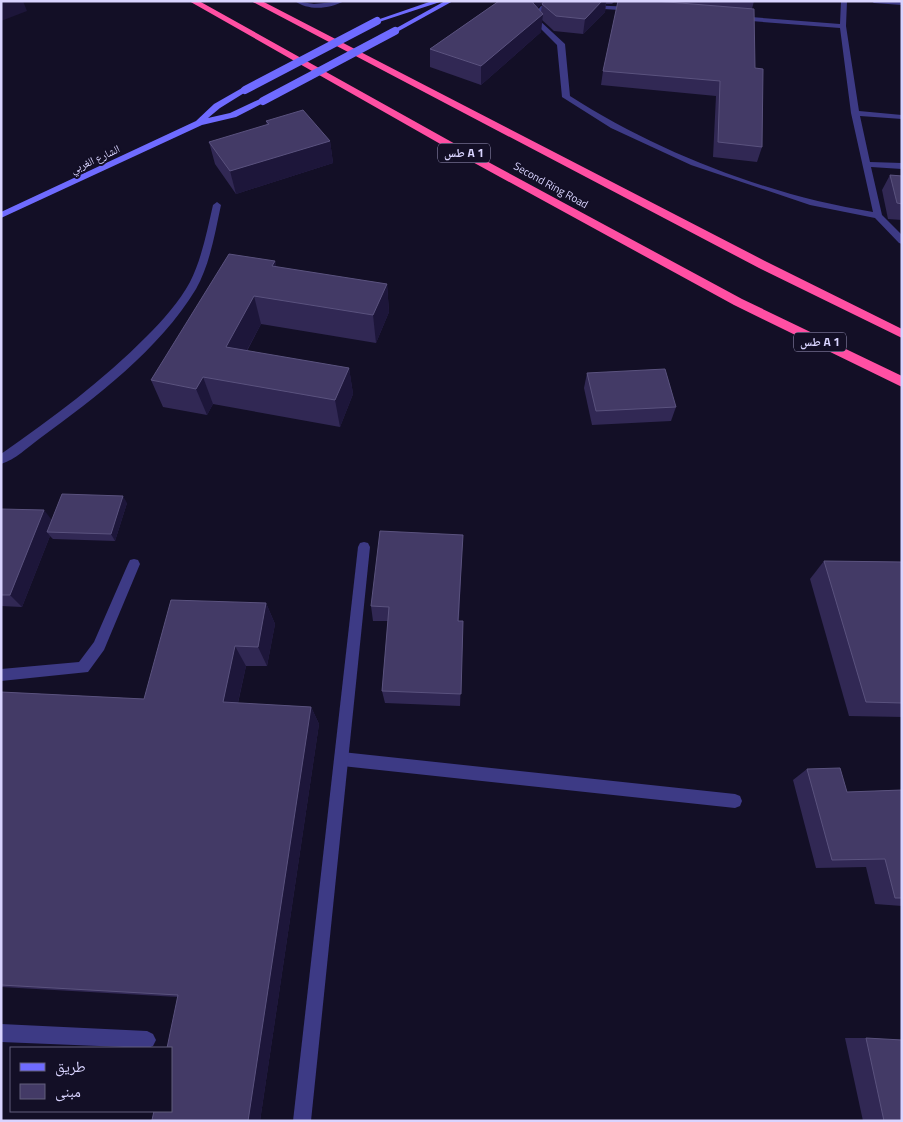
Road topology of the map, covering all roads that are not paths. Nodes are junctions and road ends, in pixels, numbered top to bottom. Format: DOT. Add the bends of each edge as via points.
graph roads {
  1 [pos="192,1"];
  2 [pos="255,1"];
  3 [pos="298,1"];
  4 [pos="440,1"];
  5 [pos="450,1"];
  6 [pos="844,1"];
  7 [pos="874,1"];
  8 [pos="337,2"];
  9 [pos="902,3"];
  10 [pos="568,4"];
  11 [pos="577,5"];
  12 [pos="646,10"];
  13 [pos="735,17"];
  14 [pos="843,26"];
  15 [pos="855,113"];
  16 [pos="902,117"];
  17 [pos="199,123"];
  18 [pos="867,164"];
  19 [pos="902,166"];
  20 [pos="217,205"];
  21 [pos="1,215"];
  22 [pos="878,216"];
  23 [pos="902,241"];
  24 [pos="902,334"];
  25 [pos="902,382"];
  26 [pos="1,460"];
  27 [pos="364,547"];
  28 [pos="134,564"];
  29 [pos="1,675"];
  30 [pos="342,759"];
  31 [pos="735,801"];
  32 [pos="1,1033"];
  33 [pos="147,1040"];
  34 [pos="302,1121"];
  1 -- 25 [label="highway, Second Ring Road / طس A 1" via="738,302"];
  2 -- 24 [label="highway, Second Ring Road / طس A 1"];
  3 -- 8 [label="street" via="311,6"];
  4 -- 17 [label="street, bridge" via="377,21 217,106"];
  5 -- 17 [label="street, bridge" via="263,101 233,115"];
  6 -- 14 [label="street"];
  7 -- 9 [label="street"];
  10 -- 22 [label="street" via="543,7 536,16 536,21 561,44 566,97 623,130 685,159 825,207"];
  11 -- 12 [label="street"];
  13 -- 14 [label="street"];
  14 -- 15 [label="street"];
  15 -- 16 [label="street"];
  15 -- 18 [label="street"];
  17 -- 21 [label="street, الشارع الغربي"];
  18 -- 19 [label="street"];
  18 -- 22 [label="street"];
  20 -- 26 [label="street" via="206,253 194,283 172,315 92,394"];
  22 -- 23 [label="street"];
  27 -- 30 [label="street"];
  28 -- 29 [label="street" via="99,646 83,668"];
  30 -- 31 [label="street"];
  30 -- 34 [label="street"];
  32 -- 33 [label="street"];
}
